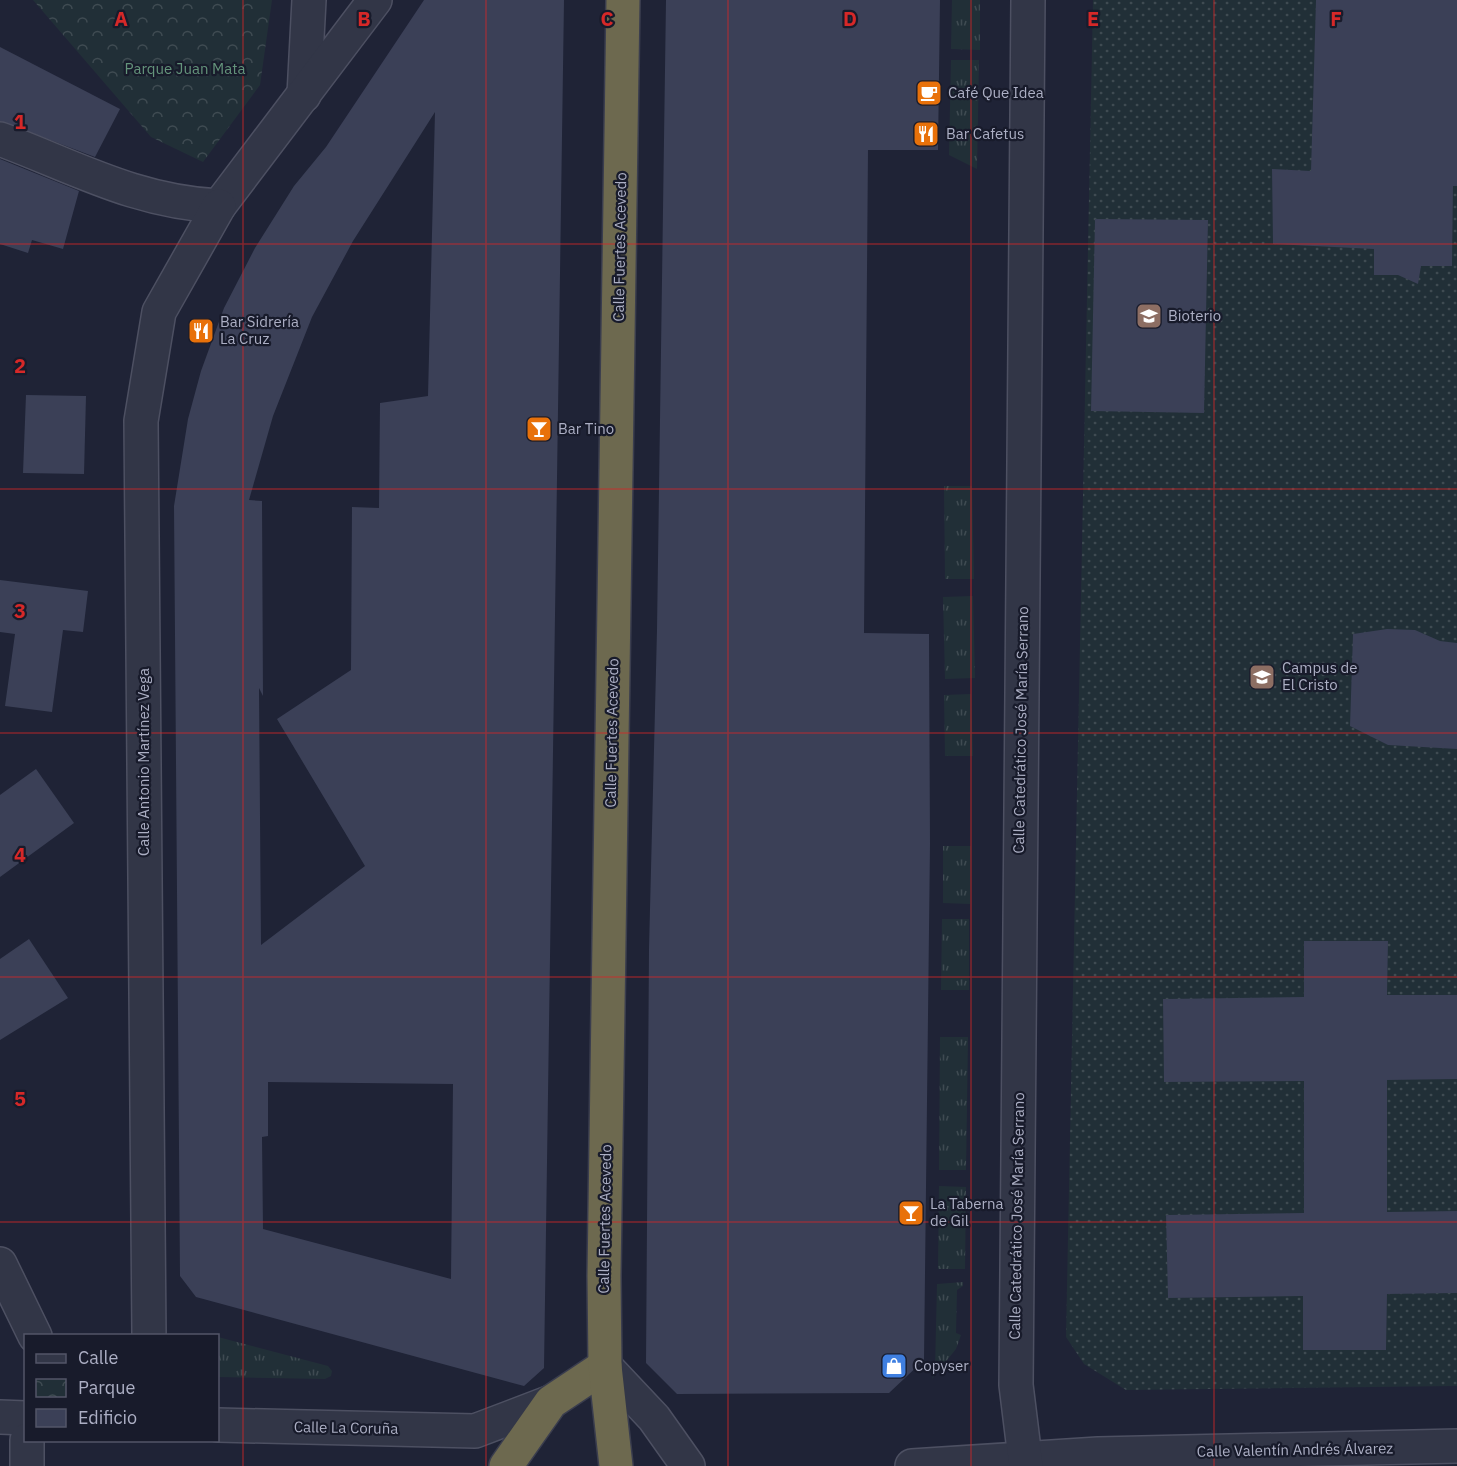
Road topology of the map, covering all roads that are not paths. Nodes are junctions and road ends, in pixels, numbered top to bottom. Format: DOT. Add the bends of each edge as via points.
graph roads {
  1 [pos="309,0"];
  2 [pos="375,0"];
  3 [pos="623,0"];
  4 [pos="1028,0"];
  5 [pos="304,95"];
  6 [pos="0,138"];
  7 [pos="219,206"];
  8 [pos="0,1264"];
  9 [pos="35,1334"];
  10 [pos="149,1334"];
  11 [pos="605,1366"];
  12 [pos="551,1402"];
  13 [pos="0,1417"];
  14 [pos="24,1418"];
  15 [pos="219,1425"];
  16 [pos="475,1431"];
  17 [pos="27,1442"];
  18 [pos="1457,1446"];
  19 [pos="1025,1463"];
  20 [pos="27,1466"];
  21 [pos="506,1466"];
  22 [pos="616,1466"];
  23 [pos="688,1466"];
  24 [pos="912,1466"];
  1 -- 5 [label="street"];
  2 -- 5 [label="street, Calle Antonio Martínez Vega"];
  3 -- 11 [label="highway, Calle Fuertes Acevedo"];
  4 -- 19 [label="street, Calle Catedrático José María Serrano" via="1016,1385"];
  5 -- 7 [label="street, Calle Antonio Martínez Vega"];
  6 -- 7 [label="street" via="140,195 182,204"];
  7 -- 10 [label="street, Calle Antonio Martínez Vega" via="159,312 141,421"];
  8 -- 9 [label="street"];
  11 -- 12 [label="highway"];
  11 -- 22 [label="highway, Calle Fuertes Acevedo"];
  11 -- 23 [label="street" via="654,1418"];
  12 -- 16 [label="street, Calle La Coruña"];
  12 -- 21 [label="highway"];
  13 -- 14 [label="street"];
  15 -- 16 [label="street, Calle La Coruña"];
  16 -- 21 [label="street"];
  17 -- 20 [label="street"];
  18 -- 19 [label="street, Calle Valentín Andrés Álvarez" via="1098,1454"];
  19 -- 24 [label="street, Calle Valentín Andrés Álvarez"];
}
